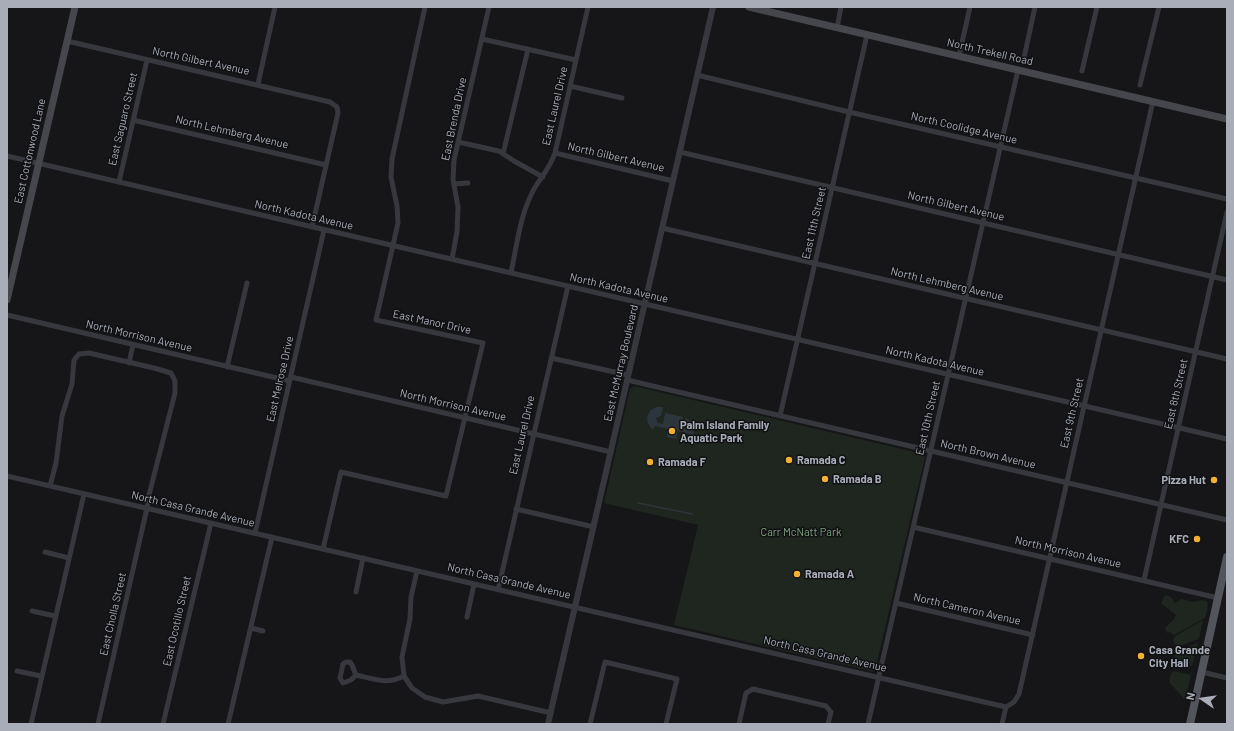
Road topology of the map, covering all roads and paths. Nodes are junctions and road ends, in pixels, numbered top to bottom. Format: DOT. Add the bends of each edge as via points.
graph roads {
  1 [pos="76,7"];
  2 [pos="275,7"];
  3 [pos="426,7"];
  4 [pos="489,7"];
  5 [pos="588,7"];
  6 [pos="713,7"];
  7 [pos="749,7"];
  8 [pos="841,7"];
  9 [pos="970,7"];
  10 [pos="1035,7"];
  11 [pos="1097,7"];
  12 [pos="1159,7"];
  13 [pos="777,10"];
  14 [pos="837,28"];
  15 [pos="867,34"];
  16 [pos="482,39"];
  17 [pos="67,41"];
  18 [pos="528,49"];
  19 [pos="959,56"];
  20 [pos="1024,58"];
  21 [pos="147,60"];
  22 [pos="576,60"];
  23 [pos="1018,70"];
  24 [pos="1082,71"];
  25 [pos="697,75"];
  26 [pos="258,84"];
  27 [pos="1140,85"];
  28 [pos="570,86"];
  29 [pos="622,98"];
  30 [pos="1153,101"];
  31 [pos="849,112"];
  32 [pos="1227,119"];
  33 [pos="133,120"];
  34 [pos="458,142"];
  35 [pos="1000,147"];
  36 [pos="680,152"];
  37 [pos="555,153"];
  38 [pos="503,154"];
  39 [pos="7,156"];
  40 [pos="39,163"];
  41 [pos="326,165"];
  42 [pos="542,177"];
  43 [pos="1136,177"];
  44 [pos="674,181"];
  45 [pos="119,182"];
  46 [pos="468,182"];
  47 [pos="454,184"];
  48 [pos="833,188"];
  49 [pos="1227,199"];
  50 [pos="1227,212"];
  51 [pos="983,223"];
  52 [pos="312,227"];
  53 [pos="662,228"];
  54 [pos="324,230"];
  55 [pos="393,246"];
  56 [pos="1118,254"];
  57 [pos="452,259"];
  58 [pos="815,264"];
  59 [pos="510,273"];
  60 [pos="1212,277"];
  61 [pos="1227,280"];
  62 [pos="247,283"];
  63 [pos="568,286"];
  64 [pos="966,299"];
  65 [pos="7,300"];
  66 [pos="645,304"];
  67 [pos="7,315"];
  68 [pos="1101,330"];
  69 [pos="797,339"];
  70 [pos="133,345"];
  71 [pos="1196,352"];
  72 [pos="550,358"];
  73 [pos="1227,359"];
  74 [pos="129,363"];
  75 [pos="227,367"];
  76 [pos="948,375"];
  77 [pos="628,377"];
  78 [pos="291,379"];
  79 [pos="1084,406"];
  80 [pos="780,416"];
  81 [pos="465,418"];
  82 [pos="1178,428"];
  83 [pos="533,434"];
  84 [pos="1227,439"];
  85 [pos="931,450"];
  86 [pos="611,452"];
  87 [pos="7,476"];
  88 [pos="1066,482"];
  89 [pos="50,486"];
  90 [pos="84,494"];
  91 [pos="1161,504"];
  92 [pos="147,508"];
  93 [pos="516,509"];
  94 [pos="1227,520"];
  95 [pos="211,523"];
  96 [pos="594,527"];
  97 [pos="913,527"];
  98 [pos="255,533"];
  99 [pos="272,537"];
  100 [pos="323,549"];
  101 [pos="45,552"];
  102 [pos="1227,557"];
  103 [pos="69,558"];
  104 [pos="363,558"];
  105 [pos="1050,558"];
  106 [pos="417,571"];
  107 [pos="1144,580"];
  108 [pos="474,584"];
  109 [pos="1224,585"];
  110 [pos="498,590"];
  111 [pos="356,592"];
  112 [pos="1218,598"];
  113 [pos="896,603"];
  114 [pos="576,606"];
  115 [pos="32,611"];
  116 [pos="55,616"];
  117 [pos="467,617"];
  118 [pos="251,628"];
  119 [pos="263,631"];
  120 [pos="1033,635"];
  121 [pos="17,671"];
  122 [pos="1202,672"];
  123 [pos="356,675"];
  124 [pos="41,676"];
  125 [pos="404,676"];
  126 [pos="879,677"];
  127 [pos="1227,678"];
  128 [pos="1006,707"];
  129 [pos="551,713"];
  130 [pos="31,724"];
  131 [pos="98,724"];
  132 [pos="163,724"];
  133 [pos="228,724"];
  134 [pos="548,724"];
  135 [pos="590,724"];
  136 [pos="666,724"];
  137 [pos="739,724"];
  138 [pos="828,724"];
  139 [pos="868,724"];
  140 [pos="1002,724"];
  141 [pos="1190,724"];
  1 -- 17 [label="main road, East Cottonwood Lane"];
  2 -- 26 [label="street"];
  3 -- 55 [label="street, East Manor Drive" via="392,159 398,223"];
  4 -- 16 [label="street, East Brenda Drive"];
  5 -- 22 [label="street, East Laurel Drive"];
  6 -- 25 [label="street, East McMurray Boulevard"];
  7 -- 13 [label="main road, North Trekell Road"];
  8 -- 14 [label="street"];
  9 -- 19 [label="street"];
  10 -- 20 [label="street"];
  11 -- 24 [label="street"];
  12 -- 27 [label="street"];
  13 -- 14 [label="main road, North Trekell Road"];
  14 -- 15 [label="main road, North Trekell Road"];
  15 -- 19 [label="main road, North Trekell Road"];
  15 -- 31 [label="street, East 11th Street"];
  16 -- 18 [label="street"];
  16 -- 34 [label="street, East Brenda Drive"];
  17 -- 21 [label="street, North Gilbert Avenue"];
  17 -- 40 [label="main road, East Cottonwood Lane"];
  18 -- 22 [label="street"];
  18 -- 38 [label="street"];
  19 -- 23 [label="main road, North Trekell Road"];
  21 -- 26 [label="street, North Gilbert Avenue"];
  21 -- 33 [label="street, East Saguaro Street"];
  22 -- 28 [label="street, East Laurel Drive"];
  23 -- 30 [label="main road, North Trekell Road"];
  23 -- 35 [label="street, East 10th Street"];
  25 -- 31 [label="street, North Coolidge Avenue"];
  25 -- 36 [label="street, East McMurray Boulevard"];
  26 -- 41 [label="street, North Gilbert Avenue" via="330,102 337,107 338,113"];
  28 -- 29 [label="street"];
  28 -- 37 [label="street, East Laurel Drive"];
  30 -- 32 [label="main road, North Trekell Road"];
  30 -- 43 [label="street, East 9th Street"];
  31 -- 35 [label="street, North Coolidge Avenue"];
  31 -- 48 [label="street, East 11th Street"];
  33 -- 41 [label="street, North Lehmberg Avenue"];
  33 -- 45 [label="street, East Saguaro Street"];
  34 -- 38 [label="street"];
  34 -- 47 [label="street, East Brenda Drive" via="454,160"];
  35 -- 43 [label="street, North Coolidge Avenue"];
  35 -- 51 [label="street, East 10th Street"];
  36 -- 44 [label="street, East McMurray Boulevard"];
  36 -- 48 [label="street, North Gilbert Avenue"];
  37 -- 42 [label="street, East Laurel Drive" via="552,163"];
  37 -- 44 [label="street, North Gilbert Avenue"];
  38 -- 42 [label="street"];
  39 -- 40 [label="street, North Kadota Avenue"];
  40 -- 45 [label="street, North Kadota Avenue"];
  40 -- 65 [label="main road, East Cottonwood Lane"];
  41 -- 52 [label="street"];
  42 -- 59 [label="street, East Laurel Drive" via="526,205"];
  43 -- 49 [label="street, North Coolidge Avenue"];
  43 -- 56 [label="street, East 9th Street"];
  44 -- 53 [label="street, East McMurray Boulevard"];
  45 -- 52 [label="street, North Kadota Avenue"];
  46 -- 47 [label="street"];
  47 -- 57 [label="street, East Brenda Drive" via="458,207"];
  48 -- 51 [label="street, North Gilbert Avenue"];
  48 -- 58 [label="street, East 11th Street"];
  50 -- 60 [label="street, East 8th Street"];
  51 -- 56 [label="street, North Gilbert Avenue"];
  51 -- 64 [label="street, East 10th Street"];
  52 -- 54 [label="street, North Kadota Avenue"];
  53 -- 58 [label="street, North Lehmberg Avenue"];
  53 -- 66 [label="street, East McMurray Boulevard"];
  54 -- 55 [label="street, North Kadota Avenue"];
  54 -- 78 [label="street, East Melrose Drive"];
  55 -- 57 [label="street, North Kadota Avenue"];
  55 -- 81 [label="street, East Manor Drive" via="376,320 483,343"];
  56 -- 60 [label="street, North Gilbert Avenue"];
  56 -- 68 [label="street, East 9th Street"];
  57 -- 59 [label="street, North Kadota Avenue"];
  58 -- 64 [label="street, North Lehmberg Avenue"];
  58 -- 69 [label="street, East 11th Street"];
  59 -- 63 [label="street, North Kadota Avenue"];
  60 -- 61 [label="street, North Gilbert Avenue"];
  60 -- 71 [label="street, East 8th Street"];
  62 -- 75 [label="street"];
  63 -- 66 [label="street, North Kadota Avenue"];
  63 -- 72 [label="street, East Laurel Drive"];
  64 -- 68 [label="street, North Lehmberg Avenue"];
  64 -- 76 [label="street, East 10th Street"];
  66 -- 69 [label="street, North Kadota Avenue"];
  66 -- 77 [label="street, East McMurray Boulevard"];
  67 -- 70 [label="street, North Morrison Avenue"];
  68 -- 71 [label="street, North Lehmberg Avenue"];
  68 -- 79 [label="street, East 9th Street"];
  69 -- 76 [label="street, North Kadota Avenue"];
  69 -- 80 [label="street, East 11th Street"];
  70 -- 74 [label="street"];
  70 -- 75 [label="street, North Morrison Avenue"];
  71 -- 73 [label="street, North Lehmberg Avenue"];
  71 -- 82 [label="street, East 8th Street"];
  72 -- 77 [label="street, North Brown Avenue"];
  72 -- 83 [label="street, East Laurel Drive"];
  74 -- 89 [label="street" via="88,353 79,354 74,360 72,384 62,416 56,463"];
  74 -- 92 [label="street, East Cholla Street" via="171,373 175,381 175,393"];
  75 -- 78 [label="street, North Morrison Avenue"];
  76 -- 79 [label="street, North Kadota Avenue"];
  76 -- 85 [label="street, East 10th Street"];
  77 -- 80 [label="street, North Brown Avenue"];
  77 -- 86 [label="street, East McMurray Boulevard"];
  78 -- 81 [label="street, North Morrison Avenue"];
  78 -- 98 [label="street, East Melrose Drive"];
  79 -- 82 [label="street, North Kadota Avenue"];
  79 -- 88 [label="street, East 9th Street"];
  80 -- 85 [label="street, North Brown Avenue"];
  81 -- 83 [label="street, North Morrison Avenue"];
  81 -- 100 [label="street, East Manor Drive" via="446,496 341,472"];
  82 -- 84 [label="street, North Kadota Avenue"];
  82 -- 91 [label="street, East 8th Street"];
  83 -- 86 [label="street, North Morrison Avenue"];
  83 -- 93 [label="street, East Laurel Drive"];
  85 -- 88 [label="street, North Brown Avenue"];
  85 -- 97 [label="street, East 10th Street"];
  86 -- 96 [label="street, East McMurray Boulevard"];
  87 -- 89 [label="street, North Casa Grande Avenue"];
  88 -- 91 [label="street, North Brown Avenue"];
  88 -- 105 [label="street, East 9th Street"];
  89 -- 90 [label="street, North Casa Grande Avenue"];
  90 -- 92 [label="street, North Casa Grande Avenue"];
  90 -- 103 [label="street"];
  91 -- 94 [label="street, North Brown Avenue"];
  91 -- 107 [label="street, East 8th Street"];
  92 -- 95 [label="street, North Casa Grande Avenue"];
  92 -- 131 [label="street, East Cholla Street"];
  93 -- 96 [label="street"];
  93 -- 110 [label="street, East Laurel Drive"];
  95 -- 98 [label="street, North Casa Grande Avenue"];
  95 -- 132 [label="street, East Ocotillo Street"];
  96 -- 114 [label="street, East McMurray Boulevard"];
  97 -- 105 [label="street, North Morrison Avenue"];
  97 -- 113 [label="street, East 10th Street"];
  98 -- 99 [label="street, North Casa Grande Avenue"];
  99 -- 100 [label="street, North Casa Grande Avenue"];
  99 -- 118 [label="street"];
  100 -- 104 [label="street, North Casa Grande Avenue"];
  101 -- 103 [label="street"];
  102 -- 109 [label="main road"];
  103 -- 116 [label="street"];
  104 -- 106 [label="street, North Casa Grande Avenue"];
  104 -- 111 [label="street"];
  105 -- 107 [label="street, North Morrison Avenue"];
  105 -- 120 [label="street, East 9th Street"];
  106 -- 108 [label="street, North Casa Grande Avenue"];
  106 -- 125 [label="street" via="402,657"];
  107 -- 112 [label="street, North Morrison Avenue"];
  108 -- 110 [label="street, North Casa Grande Avenue"];
  108 -- 117 [label="street"];
  109 -- 112 [label="main road"];
  110 -- 114 [label="street, North Casa Grande Avenue"];
  112 -- 122 [label="main road"];
  113 -- 120 [label="street, North Cameron Avenue"];
  113 -- 126 [label="street, East 10th Street"];
  114 -- 126 [label="street, North Casa Grande Avenue"];
  114 -- 129 [label="street, East McMurray Boulevard"];
  115 -- 116 [label="street"];
  116 -- 124 [label="street"];
  118 -- 119 [label="street"];
  118 -- 133 [label="street"];
  120 -- 128 [label="street, East 9th Street" via="1019,694 1014,702"];
  121 -- 124 [label="street"];
  122 -- 127 [label="street"];
  122 -- 141 [label="main road"];
  123 -- 125 [label="street" via="389,681"];
  124 -- 130 [label="street"];
  125 -- 129 [label="street" via="412,688 425,697 443,702 478,696"];
  126 -- 128 [label="street, North Casa Grande Avenue"];
  126 -- 139 [label="street, East 10th Street"];
  128 -- 140 [label="street"];
  129 -- 134 [label="street, East McMurray Boulevard"];
  135 -- 136 [label="street" via="605,662 677,679"];
  137 -- 138 [label="street" via="746,693 753,688 826,706 831,712"];
}
